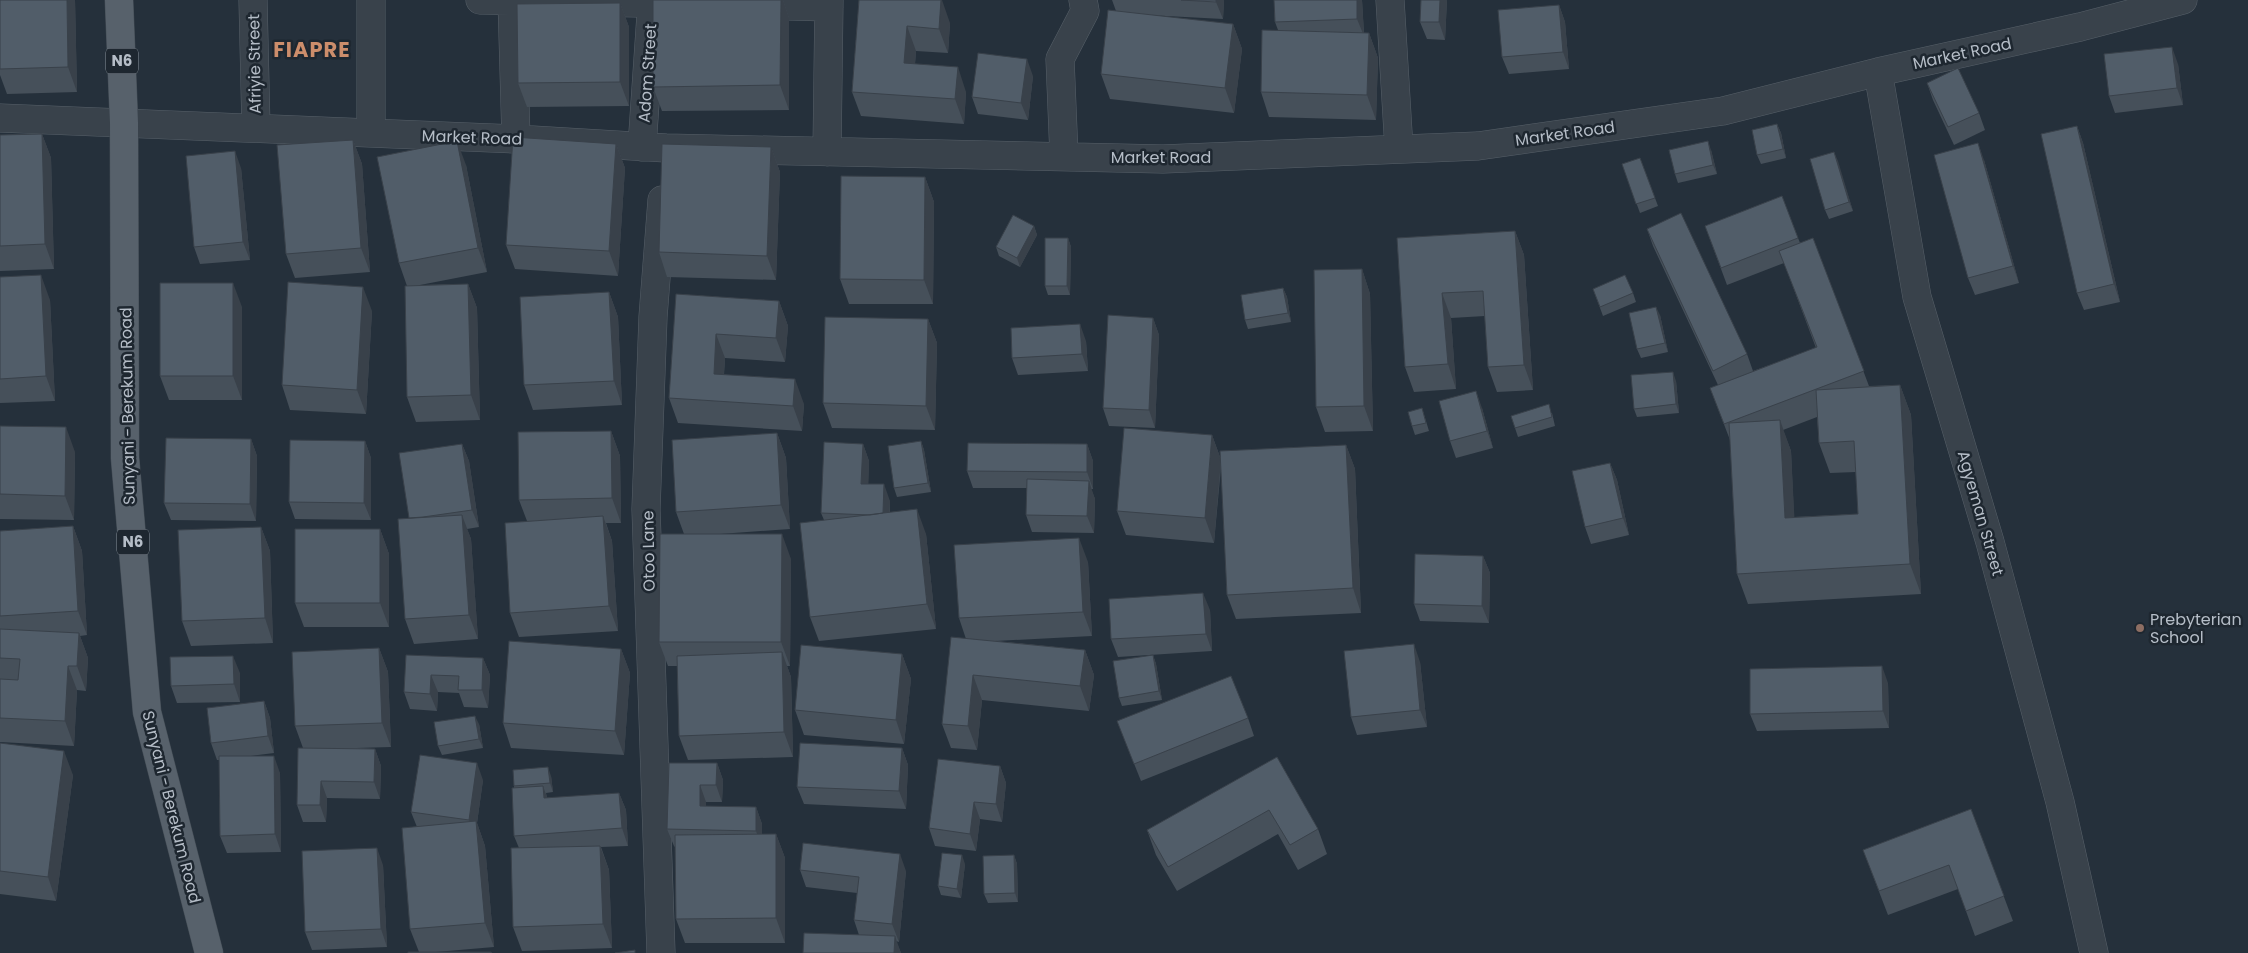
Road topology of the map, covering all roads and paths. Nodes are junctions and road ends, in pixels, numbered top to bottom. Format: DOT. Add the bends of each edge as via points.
graph roads {
  1 [pos="119,0"];
  2 [pos="253,0"];
  3 [pos="371,0"];
  4 [pos="480,0"];
  5 [pos="512,0"];
  6 [pos="1083,0"];
  7 [pos="1390,0"];
  8 [pos="2184,0"];
  9 [pos="652,2"];
  10 [pos="829,4"];
  11 [pos="1878,72"];
  12 [pos="0,118"];
  13 [pos="124,123"];
  14 [pos="256,128"];
  15 [pos="371,133"];
  16 [pos="516,139"];
  17 [pos="1399,149"];
  18 [pos="827,152"];
  19 [pos="1064,156"];
  20 [pos="659,160"];
  21 [pos="209,953"];
  22 [pos="661,953"];
  23 [pos="2094,953"];
  1 -- 13 [label="main road, Sunyani - Berekum Road / N6"];
  2 -- 14 [label="street, Afriyie Street"];
  3 -- 15 [label="street"];
  4 -- 5 [label="street"];
  5 -- 9 [label="street"];
  5 -- 16 [label="street"];
  6 -- 19 [label="street" via="1085,11 1060,59"];
  7 -- 17 [label="street"];
  8 -- 11 [label="street, Market Road"];
  9 -- 10 [label="street"];
  9 -- 20 [label="street, Adom Street"];
  10 -- 18 [label="street"];
  11 -- 17 [label="street, Market Road" via="1723,111 1478,146"];
  11 -- 23 [label="street, Agyeman Street" via="1917,297 2001,581 2060,802"];
  12 -- 13 [label="street, Market Road"];
  13 -- 14 [label="street, Market Road"];
  13 -- 21 [label="main road, Sunyani - Berekum Road / N6" via="125,458 147,712"];
  14 -- 15 [label="street, Market Road"];
  15 -- 16 [label="street, Market Road"];
  16 -- 20 [label="street, Market Road"];
  17 -- 19 [label="street, Market Road" via="1163,159"];
  18 -- 19 [label="street, Market Road"];
  18 -- 20 [label="street, Market Road"];
  20 -- 22 [label="street, Otoo Lane" via="646,508"];
}
